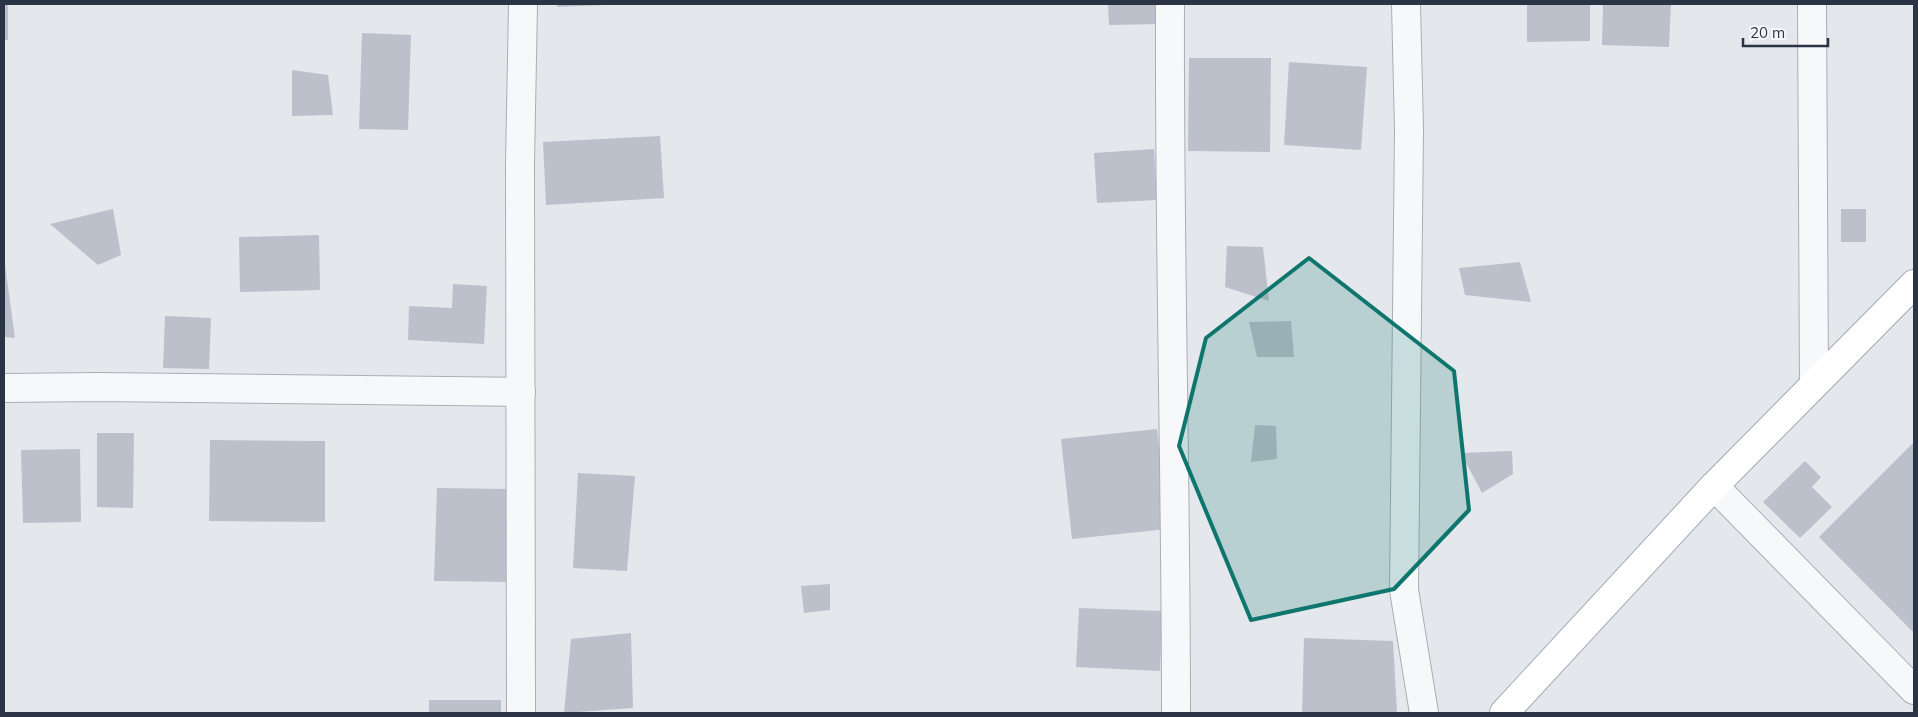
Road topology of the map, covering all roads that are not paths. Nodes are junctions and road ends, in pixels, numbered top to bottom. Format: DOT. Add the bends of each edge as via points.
graph roads {
  1 [pos="523,4"];
  2 [pos="1170,4"];
  3 [pos="1406,4"];
  4 [pos="1812,4"];
  5 [pos="1914,284"];
  6 [pos="1814,383"];
  7 [pos="4,388"];
  8 [pos="521,392"];
  9 [pos="1714,486"];
  10 [pos="1914,690"];
  11 [pos="521,713"];
  12 [pos="1176,713"];
  13 [pos="1424,713"];
  14 [pos="1504,713"];
  1 -- 8 [label="street"];
  2 -- 12 [label="street"];
  3 -- 13 [label="street" via="1409,130 1404,590"];
  4 -- 6 [label="street"];
  5 -- 6 [label="main road"];
  6 -- 9 [label="main road"];
  7 -- 8 [label="street"];
  8 -- 11 [label="street"];
  9 -- 10 [label="street"];
  9 -- 14 [label="main road"];
}
